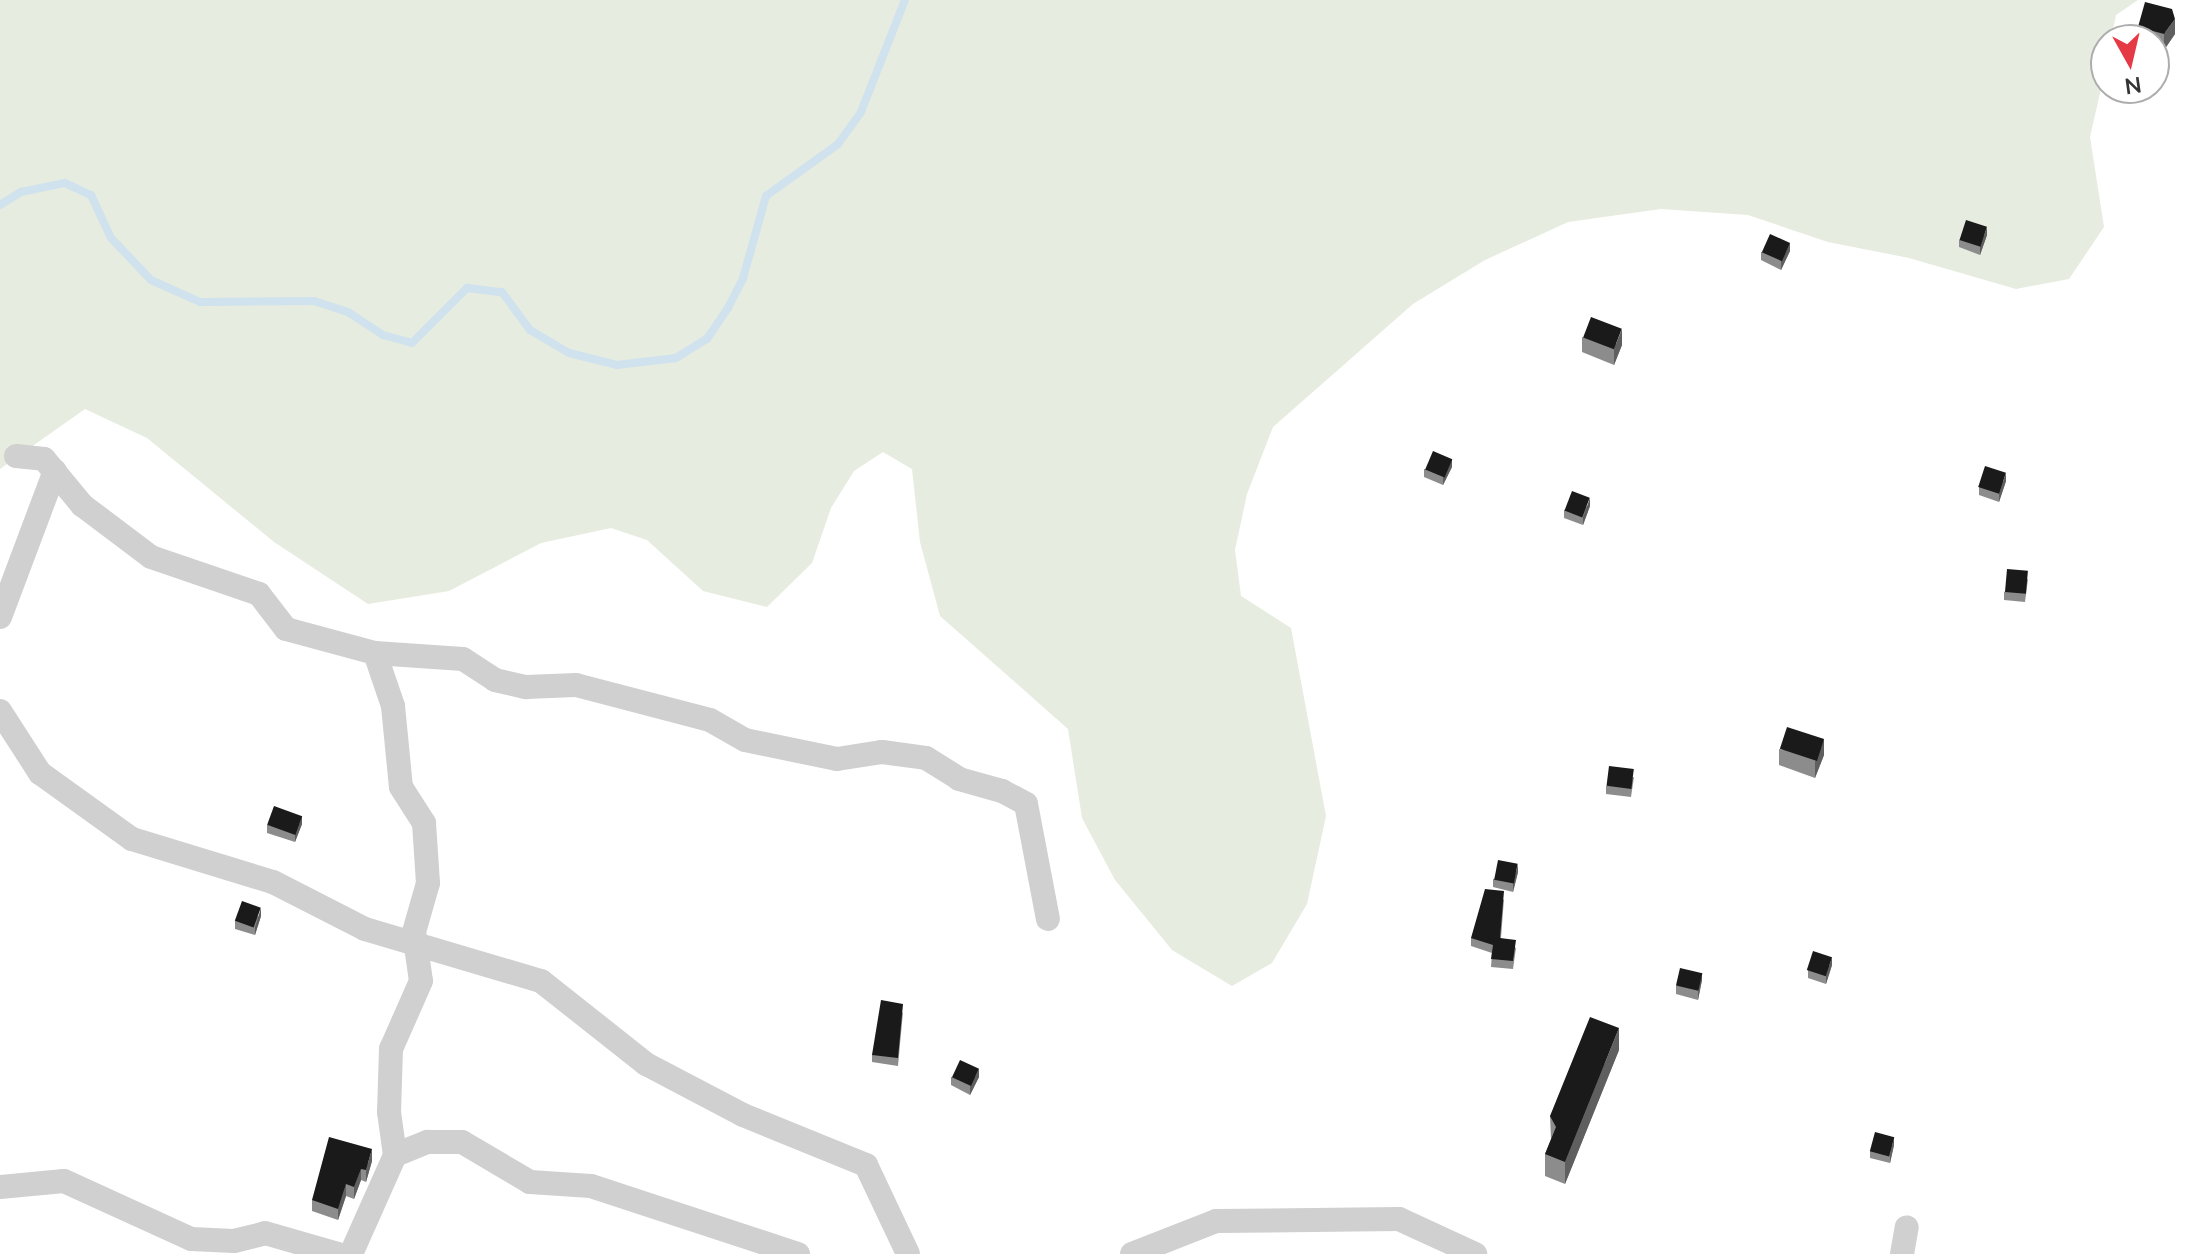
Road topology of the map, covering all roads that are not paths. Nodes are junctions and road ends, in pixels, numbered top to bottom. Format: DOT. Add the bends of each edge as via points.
graph roads {
  1 [pos="16,456"];
  2 [pos="55,471"];
  3 [pos="0,617"];
  4 [pos="375,653"];
  5 [pos="0,711"];
  6 [pos="1048,919"];
  7 [pos="416,942"];
  8 [pos="395,1155"];
  9 [pos="0,1187"];
  10 [pos="1907,1227"];
  11 [pos="265,1233"];
  12 [pos="279,1254"];
  13 [pos="338,1254"];
  14 [pos="351,1254"];
  15 [pos="798,1254"];
  16 [pos="908,1254"];
  17 [pos="1132,1254"];
  18 [pos="1475,1254"];
  19 [pos="1902,1254"];
  1 -- 2 [label="street" via="44,459"];
  2 -- 3 [label="street"];
  2 -- 4 [label="street" via="82,505 151,557 259,594 286,629"];
  4 -- 6 [label="street" via="463,659 495,680 526,687 576,685 710,720 745,740 837,759 882,752 926,758 959,779 1026,804"];
  4 -- 7 [label="street" via="393,706 401,787 424,823 428,883"];
  5 -- 7 [label="street" via="40,773 132,839 273,882 365,929"];
  7 -- 8 [label="street" via="421,981 391,1049"];
  7 -- 16 [label="street" via="541,981 646,1064 743,1115 866,1165"];
  8 -- 14 [label="street"];
  8 -- 15 [label="street" via="427,1142 462,1142 530,1182 591,1186"];
  9 -- 11 [label="street" via="64,1181 191,1239 234,1241"];
  10 -- 19 [label="street"];
  11 -- 12 [label="street"];
  11 -- 13 [label="street"];
  17 -- 18 [label="street" via="1216,1221 1399,1219"];
}
